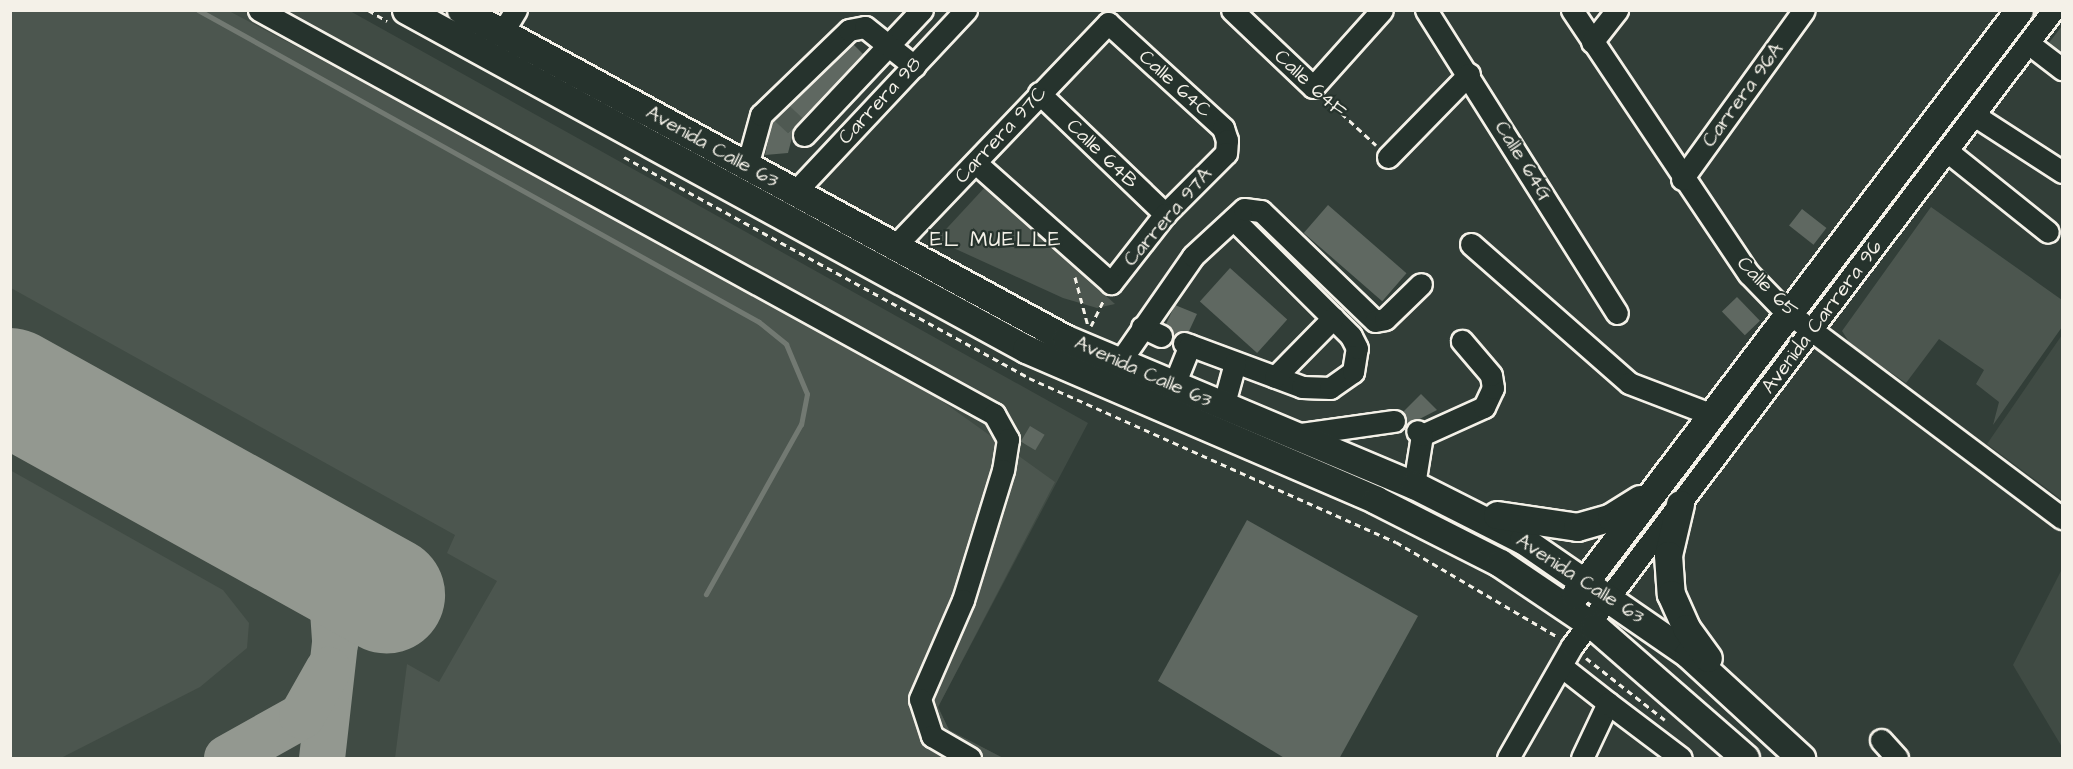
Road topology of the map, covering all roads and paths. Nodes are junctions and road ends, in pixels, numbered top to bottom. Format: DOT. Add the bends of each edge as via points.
graph roads {
  1 [pos="259,10"];
  2 [pos="406,10"];
  3 [pos="461,10"];
  4 [pos="922,10"];
  5 [pos="966,10"];
  6 [pos="1232,10"];
  7 [pos="1426,10"];
  8 [pos="1572,10"];
  9 [pos="1617,10"];
  10 [pos="1804,10"];
  11 [pos="2019,10"];
  12 [pos="2054,10"];
  13 [pos="1381,11"];
  14 [pos="509,22"];
  15 [pos="1108,23"];
  16 [pos="1592,42"];
  17 [pos="890,43"];
  18 [pos="2028,43"];
  19 [pos="914,66"];
  20 [pos="2062,69"];
  21 [pos="1469,74"];
  22 [pos="1313,87"];
  23 [pos="1039,93"];
  24 [pos="838,99"];
  25 [pos="1974,115"];
  26 [pos="862,121"];
  27 [pos="1947,151"];
  28 [pos="1226,153"];
  29 [pos="1388,157"];
  30 [pos="827,158"];
  31 [pos="976,163"];
  32 [pos="747,166"];
  33 [pos="2062,172"];
  34 [pos="1682,179"];
  35 [pos="795,192"];
  36 [pos="1165,214"];
  37 [pos="1233,219"];
  38 [pos="2048,232"];
  39 [pos="1471,244"];
  40 [pos="1067,246"];
  41 [pos="894,247"];
  42 [pos="1111,283"];
  43 [pos="1421,284"];
  44 [pos="1617,313"];
  45 [pos="1791,313"];
  46 [pos="1334,318"];
  47 [pos="1813,329"];
  48 [pos="1462,341"];
  49 [pos="1235,363"];
  50 [pos="1118,364"];
  51 [pos="1275,377"];
  52 [pos="1173,387"];
  53 [pos="1223,407"];
  54 [pos="1713,415"];
  55 [pos="1394,421"];
  56 [pos="1287,435"];
  57 [pos="1414,484"];
  58 [pos="1654,489"];
  59 [pos="1680,504"];
  60 [pos="1461,506"];
  61 [pos="2062,518"];
  62 [pos="1586,579"];
  63 [pos="1609,597"];
  64 [pos="1566,606"];
  65 [pos="1589,623"];
  66 [pos="1561,666"];
  67 [pos="1608,703"];
  68 [pos="1750,706"];
  69 [pos="1881,740"];
  70 [pos="970,759"];
  71 [pos="1508,759"];
  72 [pos="1582,759"];
  73 [pos="1681,759"];
  74 [pos="1745,759"];
  75 [pos="1802,759"];
  76 [pos="1897,759"];
  1 -- 70 [label="street" via="994,414 1008,439 1003,470 963,600 921,699 932,736"];
  2 -- 64 [label="main road, Avenida Calle 63" via="1026,349 1385,504 1491,558"];
  3 -- 14 [label="main road, Avenida Calle 63"];
  4 -- 17 [label="street"];
  5 -- 19 [label="street, Carrera 98"];
  6 -- 22 [label="street, Calle 64F"];
  7 -- 21 [label="street, Calle 64G"];
  8 -- 16 [label="street, Calle 65"];
  9 -- 16 [label="street"];
  10 -- 34 [label="street, Carrera 96A"];
  11 -- 45 [label="main road, Avenida Carrera 96"];
  12 -- 18 [label="street, Avenida Carrera 96"];
  13 -- 22 [label="street"];
  14 -- 32 [label="main road, Avenida Calle 63"];
  15 -- 23 [label="street, Carrera 97C"];
  15 -- 28 [label="street, Calle 64C" via="1223,128"];
  16 -- 34 [label="street, Calle 65"];
  17 -- 19 [label="street"];
  17 -- 24 [label="street"];
  17 -- 32 [label="street" via="865,27 849,30 754,128"];
  18 -- 20 [label="street"];
  18 -- 25 [label="street, Avenida Carrera 96"];
  19 -- 26 [label="street, Carrera 98"];
  21 -- 29 [label="street"];
  21 -- 44 [label="street, Calle 64G"];
  22 -- 29 [label="path, Calle 64F"];
  23 -- 31 [label="street, Carrera 97C"];
  23 -- 36 [label="street, Calle 64B"];
  24 -- 26 [label="street"];
  24 -- 30 [label="street" via="801,132"];
  25 -- 27 [label="street, Avenida Carrera 96"];
  25 -- 33 [label="street"];
  26 -- 30 [label="street, Carrera 98"];
  27 -- 38 [label="street"];
  27 -- 47 [label="street, Avenida Carrera 96"];
  28 -- 36 [label="street, Carrera 97A"];
  30 -- 35 [label="street, Carrera 98"];
  31 -- 40 [label="street"];
  31 -- 41 [label="street, Carrera 97C"];
  32 -- 35 [label="main road, Avenida Calle 63"];
  34 -- 45 [label="street, Calle 65" via="1749,274"];
  35 -- 41 [label="main road, Avenida Calle 63"];
  36 -- 42 [label="street, Carrera 97A"];
  37 -- 43 [label="street" via="1244,209 1261,211 1375,321 1385,319"];
  37 -- 46 [label="street"];
  37 -- 50 [label="street" via="1193,256 1152,331"];
  39 -- 54 [label="street" via="1624,379"];
  40 -- 42 [label="street"];
  40 -- 42 [label="path" via="1089,330"];
  41 -- 50 [label="main road, Avenida Calle 63"];
  45 -- 47 [label="street, Calle 65"];
  45 -- 54 [label="main road, Avenida Carrera 96"];
  46 -- 51 [label="street"];
  46 -- 51 [label="street" via="1357,348 1353,372 1342,382 1319,389"];
  47 -- 59 [label="street, Avenida Carrera 96"];
  47 -- 61 [label="street, Calle 65"];
  48 -- 57 [label="street" via="1491,375 1492,388 1484,407 1419,433"];
  49 -- 51 [label="street"];
  49 -- 52 [label="street" via="1187,344"];
  49 -- 53 [label="street"];
  50 -- 52 [label="main road, Avenida Calle 63"];
  52 -- 53 [label="main road, Avenida Calle 63"];
  53 -- 56 [label="main road, Avenida Calle 63"];
  54 -- 58 [label="main road, Avenida Carrera 96"];
  55 -- 56 [label="street"];
  56 -- 57 [label="main road, Avenida Calle 63"];
  57 -- 60 [label="main road, Avenida Calle 63"];
  58 -- 60 [label="main road" via="1611,518 1577,527 1544,526"];
  58 -- 62 [label="main road, Avenida Carrera 96"];
  59 -- 63 [label="street, Avenida Carrera 96"];
  59 -- 68 [label="main road" via="1668,555 1673,602 1694,640"];
  60 -- 62 [label="main road, Avenida Calle 63"];
  62 -- 63 [label="main road, Avenida Calle 63"];
  62 -- 64 [label="main road, Avenida Carrera 96"];
  63 -- 65 [label="street, Avenida Carrera 96"];
  63 -- 68 [label="main road, Avenida Calle 63"];
  64 -- 65 [label="main road, Avenida Calle 63"];
  65 -- 66 [label="street, Avenida Carrera 96"];
  65 -- 74 [label="main road, Avenida Calle 63"];
  66 -- 67 [label="street"];
  66 -- 71 [label="street, Avenida Carrera 96"];
  67 -- 72 [label="street"];
  67 -- 73 [label="street"];
  68 -- 75 [label="main road, Avenida Calle 63"];
  69 -- 76 [label="street"];
}
